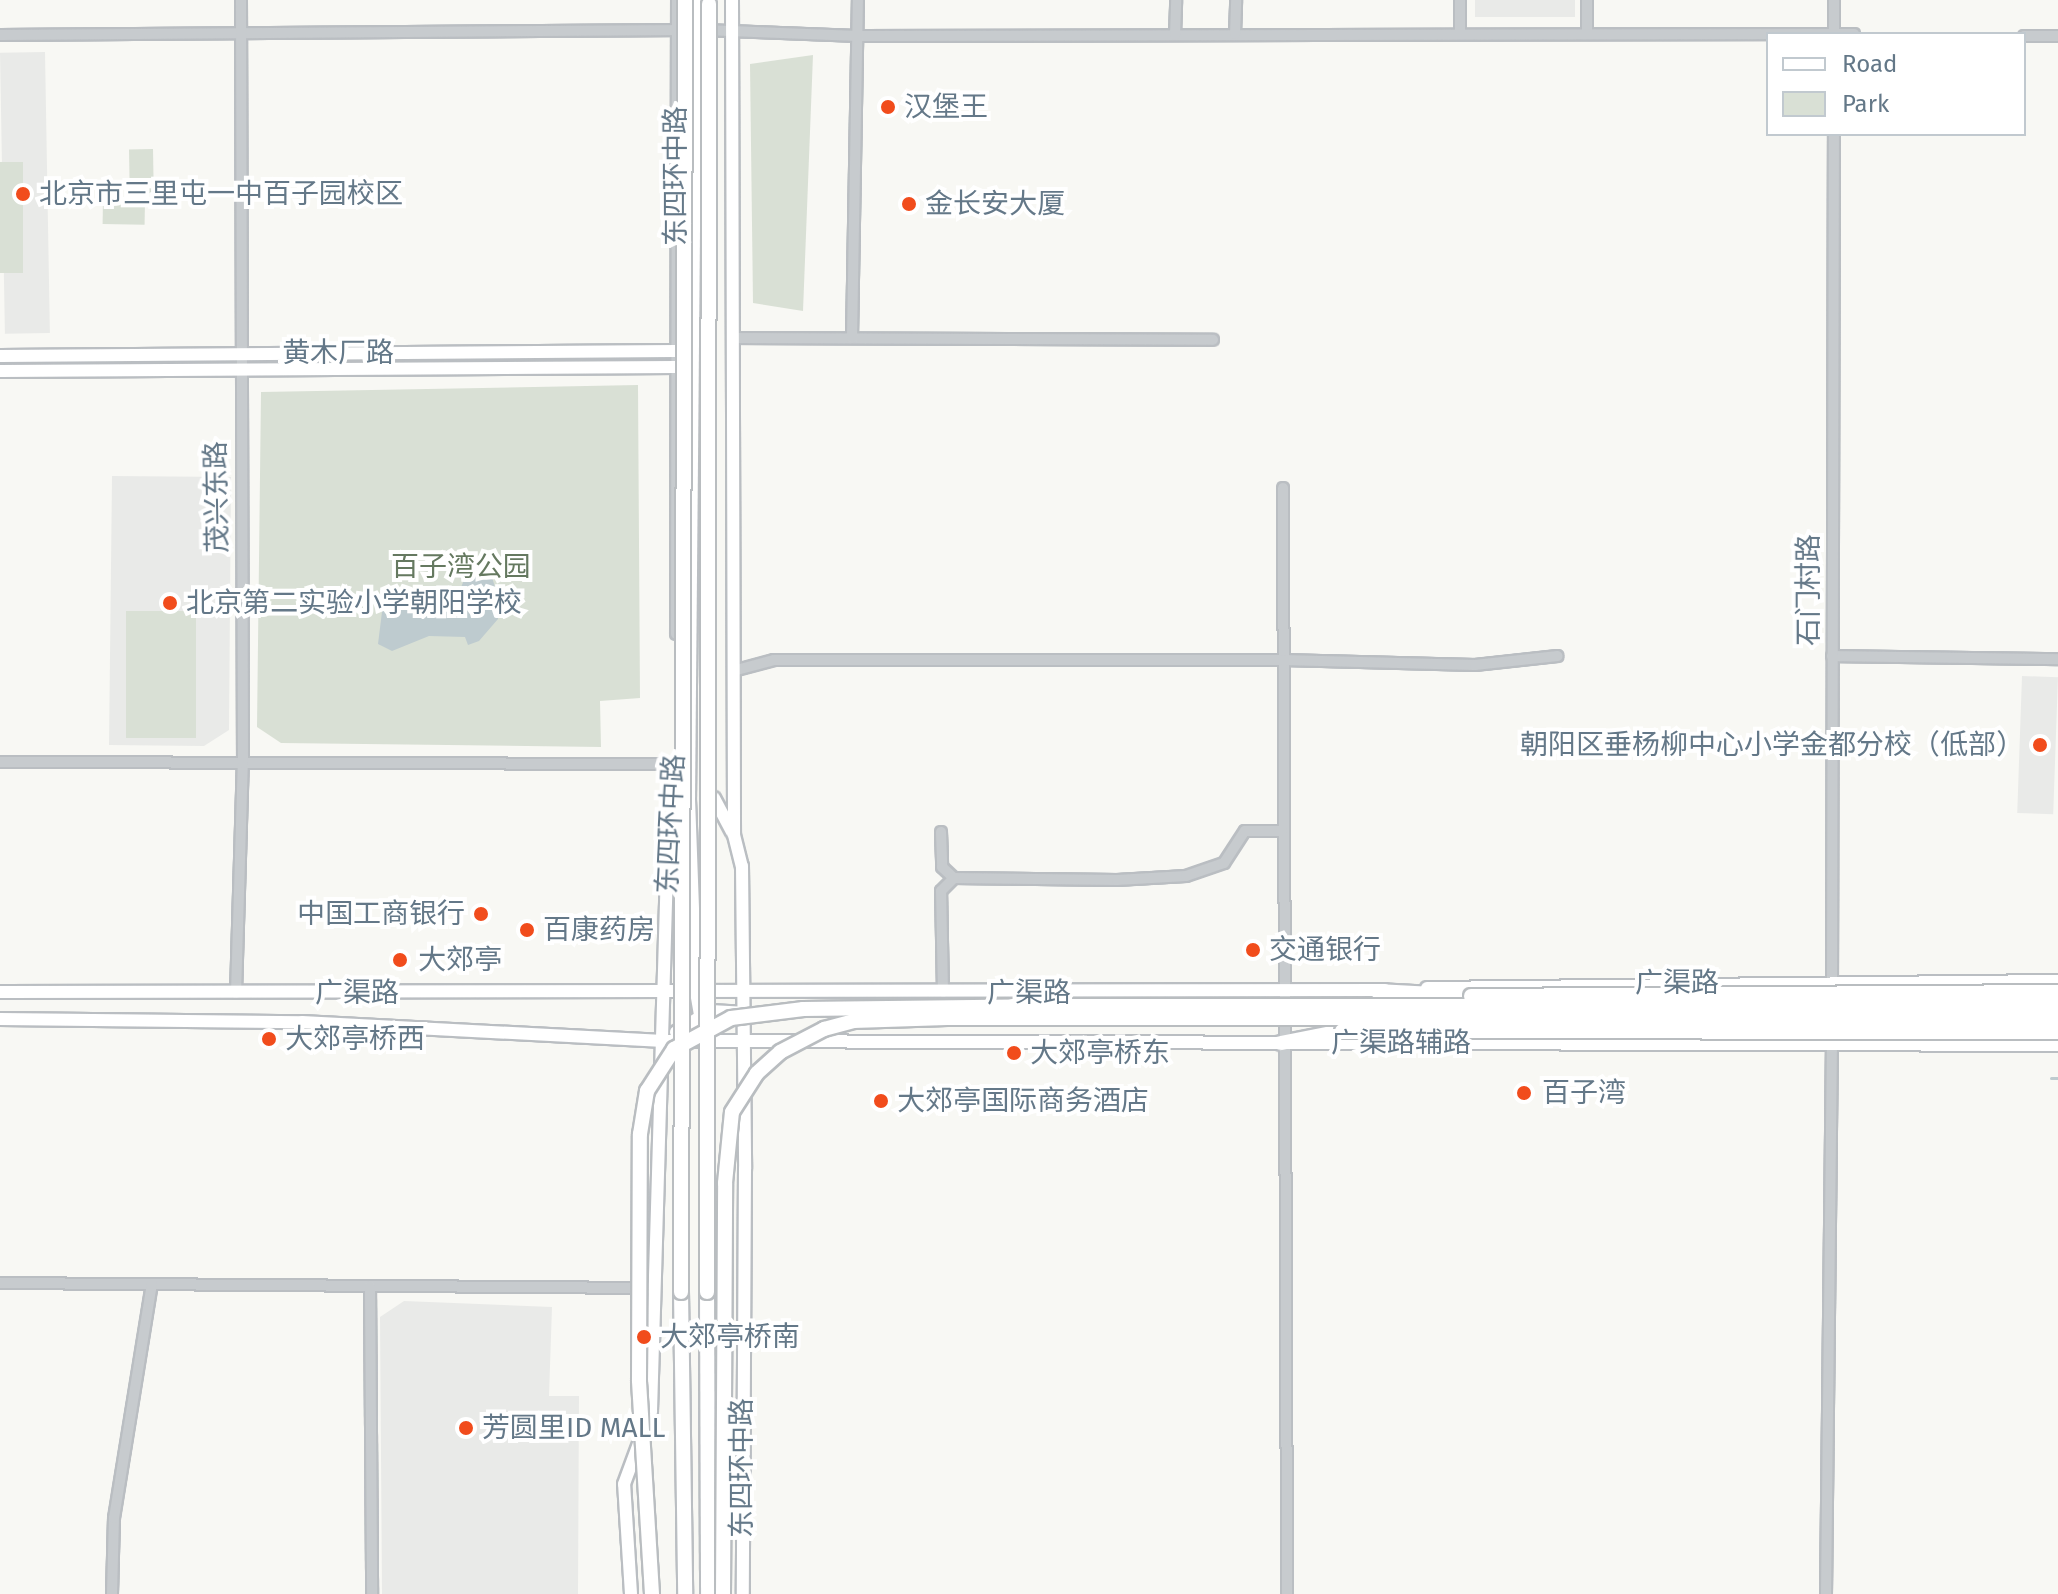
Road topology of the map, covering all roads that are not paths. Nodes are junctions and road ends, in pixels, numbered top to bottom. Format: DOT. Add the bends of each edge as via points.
graph roads {
  1 [pos="241,0"];
  2 [pos="677,0"];
  3 [pos="685,0"];
  4 [pos="696,0"];
  5 [pos="709,0"];
  6 [pos="716,0"];
  7 [pos="732,0"];
  8 [pos="858,0"];
  9 [pos="1176,0"];
  10 [pos="1236,0"];
  11 [pos="1460,0"];
  12 [pos="1587,0"];
  13 [pos="1834,0"];
  14 [pos="677,30"];
  15 [pos="695,30"];
  16 [pos="716,30"];
  17 [pos="733,32"];
  18 [pos="1834,32"];
  19 [pos="242,33"];
  20 [pos="1460,33"];
  21 [pos="1587,33"];
  22 [pos="1235,34"];
  23 [pos="1766,34"];
  24 [pos="0,35"];
  25 [pos="1175,35"];
  26 [pos="858,36"];
  27 [pos="2026,36"];
  28 [pos="2058,36"];
  29 [pos="1834,136"];
  30 [pos="733,338"];
  31 [pos="852,338"];
  32 [pos="1213,340"];
  33 [pos="676,351"];
  34 [pos="0,356"];
  35 [pos="240,360"];
  36 [pos="676,367"];
  37 [pos="0,371"];
  38 [pos="1283,488"];
  39 [pos="1558,656"];
  40 [pos="1832,656"];
  41 [pos="2058,659"];
  42 [pos="1283,660"];
  43 [pos="733,671"];
  44 [pos="0,762"];
  45 [pos="243,763"];
  46 [pos="676,764"];
  47 [pos="714,798"];
  48 [pos="689,799"];
  49 [pos="1282,831"];
  50 [pos="941,832"];
  51 [pos="734,835"];
  52 [pos="676,836"];
  53 [pos="954,878"];
  54 [pos="696,894"];
  55 [pos="714,894"];
  56 [pos="2058,981"];
  57 [pos="1832,982"];
  58 [pos="1932,982"];
  59 [pos="1731,983"];
  60 [pos="1377,991"];
  61 [pos="0,992"];
  62 [pos="696,992"];
  63 [pos="714,992"];
  64 [pos="743,992"];
  65 [pos="943,992"];
  66 [pos="2058,992"];
  67 [pos="236,993"];
  68 [pos="666,993"];
  69 [pos="867,993"];
  70 [pos="1281,993"];
  71 [pos="2058,1006"];
  72 [pos="816,1012"];
  73 [pos="705,1013"];
  74 [pos="743,1013"];
  75 [pos="0,1019"];
  76 [pos="2058,1019"];
  77 [pos="2058,1032"];
  78 [pos="743,1040"];
  79 [pos="664,1041"];
  80 [pos="704,1041"];
  81 [pos="1281,1043"];
  82 [pos="1933,1045"];
  83 [pos="2058,1045"];
  84 [pos="1727,1046"];
  85 [pos="1832,1046"];
  86 [pos="0,1283"];
  87 [pos="152,1284"];
  88 [pos="370,1286"];
  89 [pos="655,1288"];
  90 [pos="112,1594"];
  91 [pos="372,1594"];
  92 [pos="631,1594"];
  93 [pos="652,1594"];
  94 [pos="685,1594"];
  95 [pos="708,1594"];
  96 [pos="723,1594"];
  97 [pos="743,1594"];
  98 [pos="1287,1594"];
  99 [pos="1826,1594"];
  1 -- 19 [label="street, 茂兴东路"];
  2 -- 14 [label="street, 东四环中路"];
  3 -- 94 [label="highway, 东四环中路, bridge"];
  4 -- 15 [label="main road, 东四环中路"];
  5 -- 95 [label="highway, 东四环中路, bridge"];
  6 -- 16 [label="main road, 东四环中路"];
  7 -- 17 [label="main road, 东四环中路"];
  8 -- 26 [label="street"];
  9 -- 25 [label="street"];
  10 -- 22 [label="street"];
  11 -- 20 [label="street"];
  12 -- 21 [label="street"];
  13 -- 18 [label="street"];
  14 -- 15 [label="street"];
  14 -- 19 [label="street"];
  14 -- 33 [label="street, 东四环中路"];
  15 -- 16 [label="street"];
  15 -- 48 [label="main road, 东四环中路"];
  16 -- 17 [label="street"];
  16 -- 47 [label="main road, 东四环中路"];
  17 -- 26 [label="street"];
  17 -- 30 [label="main road, 东四环中路"];
  19 -- 24 [label="street"];
  19 -- 35 [label="street, 茂兴东路"];
  20 -- 21 [label="street"];
  20 -- 22 [label="street"];
  21 -- 23 [label="street"];
  22 -- 25 [label="street"];
  25 -- 26 [label="street"];
  26 -- 31 [label="street"];
  27 -- 28 [label="street"];
  29 -- 40 [label="street, 石门村路"];
  30 -- 31 [label="street"];
  30 -- 43 [label="main road, 东四环中路"];
  31 -- 32 [label="street"];
  33 -- 35 [label="main road, 黄木厂路"];
  33 -- 36 [label="street, 东四环中路"];
  34 -- 35 [label="main road, 黄木厂路"];
  35 -- 36 [label="main road"];
  35 -- 37 [label="main road"];
  35 -- 45 [label="street, 茂兴东路"];
  36 -- 46 [label="street, 东四环中路"];
  38 -- 42 [label="street"];
  39 -- 42 [label="street" via="1475,665"];
  40 -- 41 [label="street"];
  40 -- 57 [label="street, 石门村路"];
  42 -- 43 [label="street" via="774,660"];
  42 -- 49 [label="street"];
  43 -- 51 [label="main road, 东四环中路"];
  44 -- 45 [label="street"];
  45 -- 46 [label="street"];
  45 -- 67 [label="street, 茂兴东路"];
  46 -- 52 [label="street, 东四环中路"];
  47 -- 51 [label="main road"];
  47 -- 55 [label="main road, 东四环中路"];
  48 -- 52 [label="main road"];
  48 -- 54 [label="main road, 东四环中路"];
  49 -- 53 [label="street" via="1245,831 1224,863 1186,876"];
  49 -- 70 [label="street"];
  50 -- 53 [label="street" via="942,867"];
  51 -- 64 [label="main road, 东四环中路" via="742,866"];
  52 -- 68 [label="main road, 东四环中路" via="667,870"];
  53 -- 65 [label="street" via="941,891"];
  54 -- 55 [label="main road"];
  54 -- 62 [label="main road, 东四环中路"];
  55 -- 63 [label="main road, 东四环中路"];
  56 -- 58 [label="main road, 广渠路"];
  57 -- 58 [label="main road, 广渠路"];
  57 -- 59 [label="main road, 广渠路"];
  57 -- 85 [label="street, 石门村路"];
  58 -- 82 [label="street" via="1908,1014 1912,1027"];
  59 -- 60 [label="main road, 广渠路"];
  59 -- 84 [label="street" via="1743,1001 1745,1025"];
  60 -- 66 [label="highway, bridge" via="1471,996"];
  60 -- 70 [label="main road, 广渠路"];
  61 -- 67 [label="main road, 广渠路"];
  62 -- 63 [label="main road, 广渠路"];
  62 -- 68 [label="main road, 广渠路"];
  62 -- 73 [label="main road, 东四环中路"];
  63 -- 64 [label="main road, 广渠路"];
  63 -- 73 [label="main road, 东四环中路"];
  64 -- 69 [label="main road, 广渠路"];
  64 -- 74 [label="main road, 东四环中路"];
  65 -- 72 [label="main road" via="934,1005 915,1010"];
  67 -- 68 [label="main road, 广渠路"];
  68 -- 79 [label="main road, 东四环中路"];
  69 -- 70 [label="main road, 广渠路"];
  69 -- 72 [label="main road" via="848,1005"];
  70 -- 81 [label="street"];
  71 -- 93 [label="highway, 广渠路, bridge" via="1037,1006 803,1009 731,1018 674,1049 647,1091 640,1134 639,1380"];
  72 -- 74 [label="main road"];
  73 -- 74 [label="main road"];
  73 -- 79 [label="main road"];
  73 -- 80 [label="main road, 东四环中路"];
  74 -- 78 [label="main road, 东四环中路"];
  75 -- 79 [label="main road, 广渠路" via="302,1022"];
  76 -- 96 [label="highway, 广渠路, bridge" via="947,1018 853,1021 824,1029 768,1062 732,1112 725,1183"];
  77 -- 81 [label="highway, bridge" via="1342,1031"];
  78 -- 80 [label="main road, 广渠路"];
  78 -- 81 [label="main road, 广渠路辅路"];
  78 -- 97 [label="main road, 东四环中路"];
  79 -- 80 [label="main road, 广渠路"];
  79 -- 89 [label="main road, 东四环中路"];
  81 -- 84 [label="main road, 广渠路辅路"];
  81 -- 98 [label="street"];
  82 -- 83 [label="main road, 广渠路辅路"];
  82 -- 85 [label="main road, 广渠路辅路"];
  84 -- 85 [label="main road, 广渠路辅路"];
  85 -- 99 [label="street, 石门村路"];
  86 -- 87 [label="street"];
  87 -- 88 [label="street"];
  87 -- 90 [label="street" via="114,1518"];
  88 -- 89 [label="street"];
  88 -- 91 [label="street"];
  89 -- 92 [label="main road, 东四环中路" via="651,1411 624,1484"];
}
